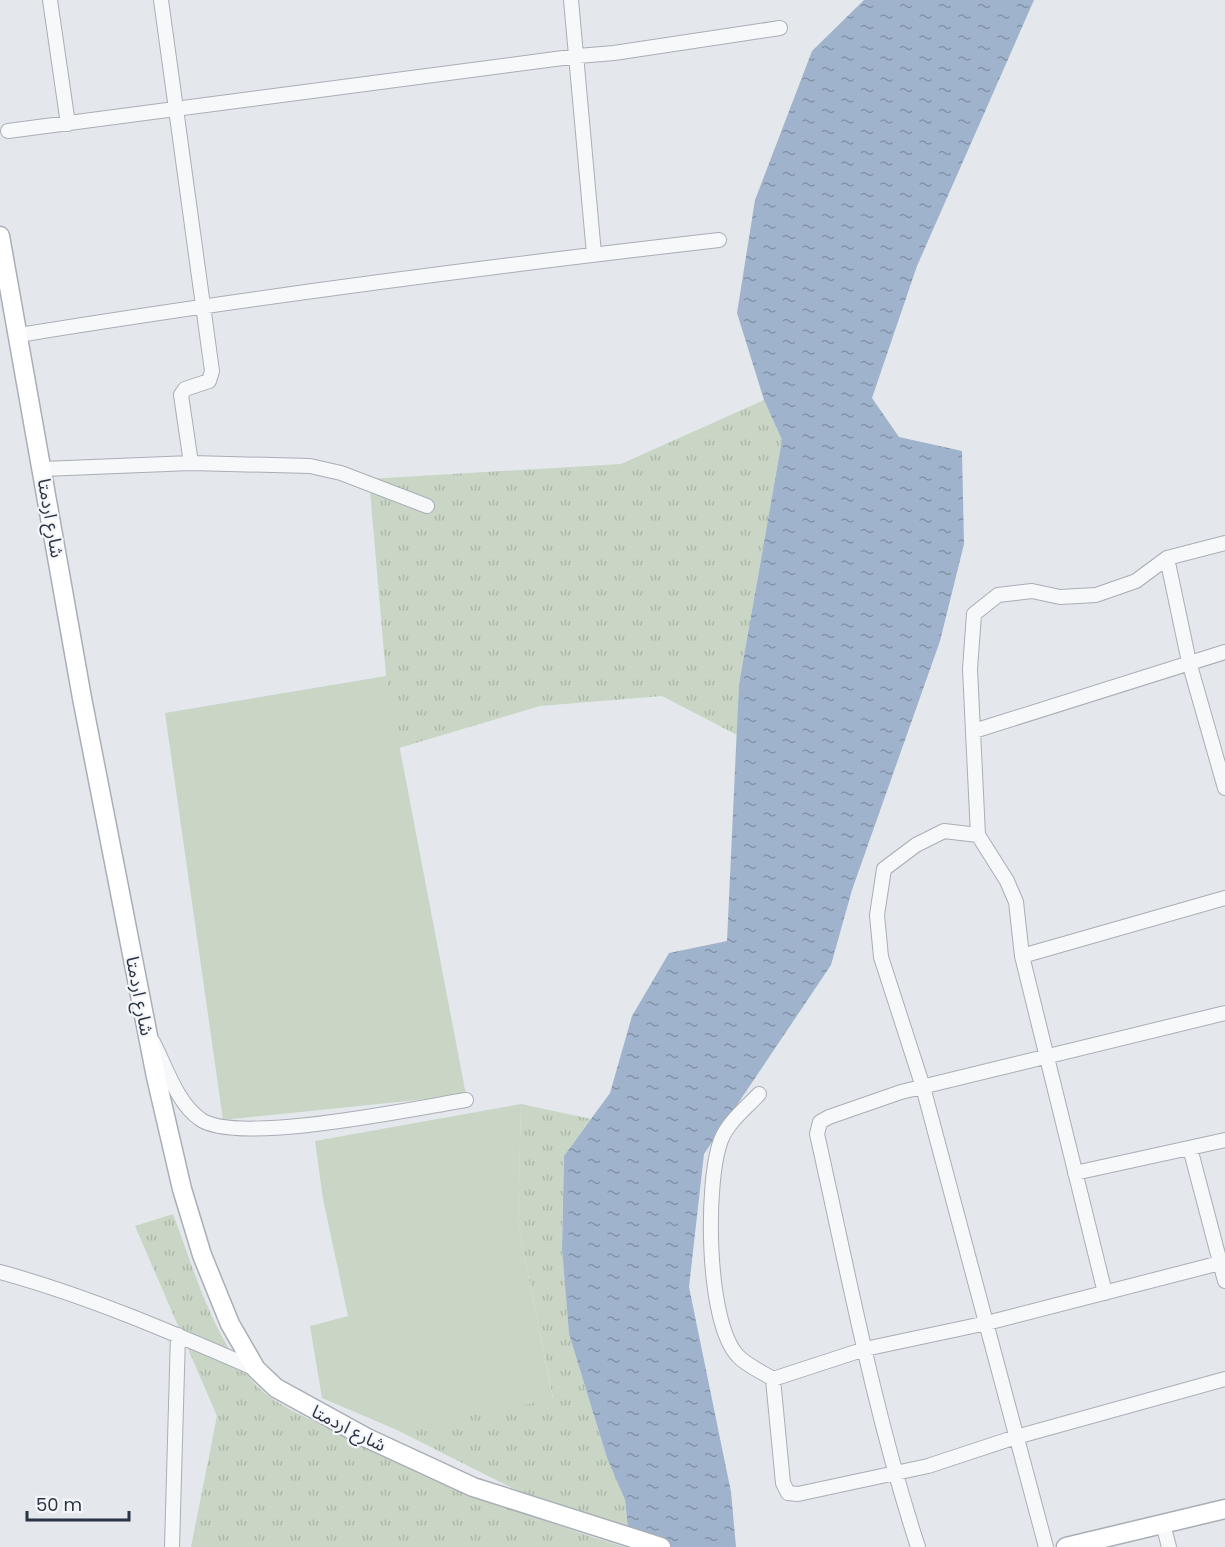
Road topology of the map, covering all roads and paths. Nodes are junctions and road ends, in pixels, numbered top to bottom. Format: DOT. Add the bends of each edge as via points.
graph roads {
  1 [pos="50,0"];
  2 [pos="161,0"];
  3 [pos="571,0"];
  4 [pos="780,28"];
  5 [pos="578,56"];
  6 [pos="175,110"];
  7 [pos="68,124"];
  8 [pos="8,131"];
  9 [pos="0,236"];
  10 [pos="719,240"];
  11 [pos="594,254"];
  12 [pos="202,305"];
  13 [pos="18,335"];
  14 [pos="191,463"];
  15 [pos="43,469"];
  16 [pos="427,506"];
  17 [pos="1225,543"];
  18 [pos="1167,558"];
  19 [pos="1225,652"];
  20 [pos="1189,662"];
  21 [pos="974,731"];
  22 [pos="1225,788"];
  23 [pos="978,835"];
  24 [pos="1225,898"];
  25 [pos="1022,956"];
  26 [pos="1225,1013"];
  27 [pos="146,1028"];
  28 [pos="1046,1058"];
  29 [pos="923,1087"];
  30 [pos="759,1094"];
  31 [pos="466,1100"];
  32 [pos="1225,1140"];
  33 [pos="1190,1148"];
  34 [pos="1075,1173"];
  35 [pos="1220,1263"];
  36 [pos="0,1272"];
  37 [pos="1225,1281"];
  38 [pos="1105,1293"];
  39 [pos="987,1323"];
  40 [pos="178,1335"];
  41 [pos="865,1349"];
  42 [pos="256,1369"];
  43 [pos="773,1378"];
  44 [pos="1225,1379"];
  45 [pos="1016,1437"];
  46 [pos="893,1472"];
  47 [pos="1225,1509"];
  48 [pos="1163,1524"];
  49 [pos="172,1547"];
  50 [pos="661,1547"];
  51 [pos="918,1547"];
  52 [pos="1046,1547"];
  53 [pos="1066,1547"];
  54 [pos="1168,1547"];
  1 -- 7 [label="street"];
  2 -- 6 [label="street"];
  3 -- 5 [label="street"];
  4 -- 5 [label="street"];
  5 -- 6 [label="street"];
  5 -- 11 [label="street"];
  6 -- 7 [label="street"];
  6 -- 12 [label="street"];
  7 -- 8 [label="street"];
  9 -- 13 [label="main road, شارع اردمتا"];
  10 -- 11 [label="street"];
  11 -- 12 [label="street"];
  12 -- 13 [label="street"];
  12 -- 14 [label="street" via="212,375 206,383 185,389 181,395"];
  13 -- 15 [label="main road, شارع اردمتا"];
  14 -- 15 [label="street"];
  14 -- 16 [label="street" via="326,469"];
  15 -- 27 [label="main road, شارع اردمتا" via="82,698"];
  17 -- 18 [label="street"];
  18 -- 20 [label="street"];
  18 -- 21 [label="street" via="1136,581 1096,595 1060,597 1032,591 998,595 974,614 970,669"];
  19 -- 20 [label="street"];
  20 -- 21 [label="street"];
  20 -- 22 [label="street"];
  21 -- 23 [label="street"];
  23 -- 25 [label="street" via="1016,902"];
  23 -- 29 [label="street" via="944,831 916,845 884,869 877,915 881,957"];
  24 -- 25 [label="street"];
  25 -- 28 [label="street"];
  26 -- 28 [label="street"];
  27 -- 31 [label="street" via="189,1109 208,1125 220,1128 255,1129"];
  27 -- 42 [label="main road, شارع اردمتا" via="182,1190 202,1255 230,1324"];
  28 -- 29 [label="street"];
  28 -- 34 [label="street"];
  29 -- 39 [label="street"];
  29 -- 41 [label="street" via="829,1117 820,1122 817,1134"];
  30 -- 43 [label="street" via="733,1121 716,1157 711,1202 712,1261 718,1312 727,1338 738,1357"];
  32 -- 33 [label="street"];
  33 -- 34 [label="street"];
  33 -- 35 [label="street"];
  34 -- 38 [label="street"];
  35 -- 37 [label="street"];
  35 -- 38 [label="street"];
  36 -- 40 [label="street" via="45,1284"];
  38 -- 39 [label="street"];
  39 -- 41 [label="street"];
  39 -- 45 [label="street"];
  40 -- 42 [label="street"];
  40 -- 49 [label="street"];
  41 -- 43 [label="street"];
  41 -- 46 [label="street"];
  42 -- 50 [label="main road, شارع اردمتا" via="276,1388 367,1438 473,1487"];
  43 -- 46 [label="street" via="783,1483 788,1493"];
  44 -- 45 [label="street"];
  45 -- 46 [label="street" via="928,1466"];
  45 -- 52 [label="street"];
  46 -- 51 [label="street"];
  47 -- 48 [label="main road"];
  48 -- 53 [label="main road"];
  48 -- 54 [label="street"];
}
